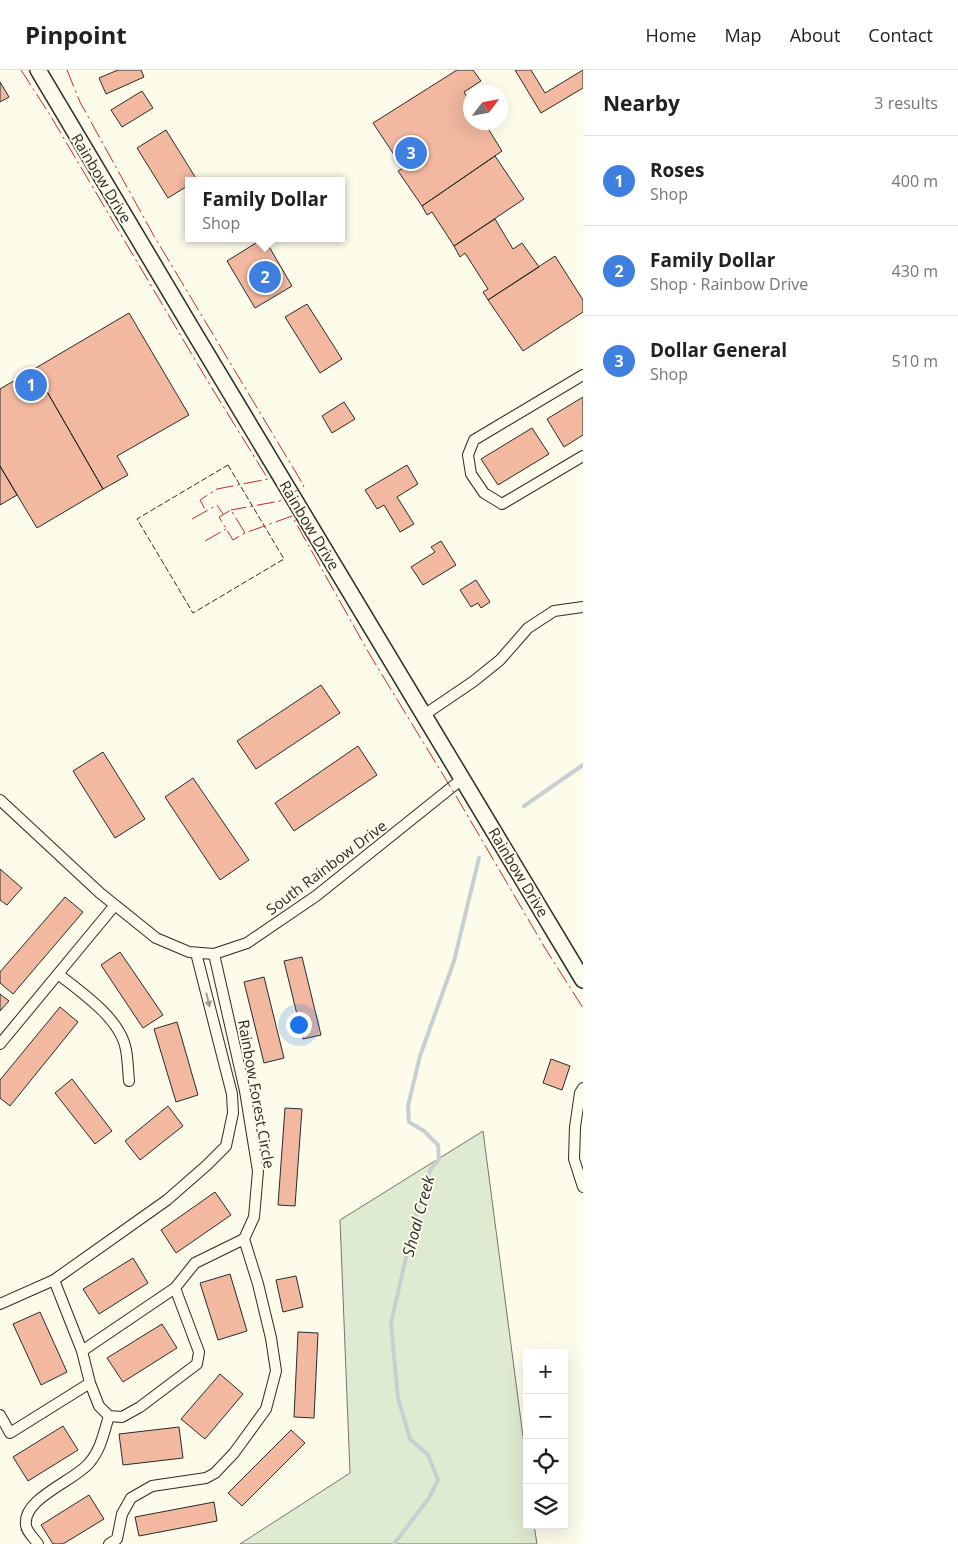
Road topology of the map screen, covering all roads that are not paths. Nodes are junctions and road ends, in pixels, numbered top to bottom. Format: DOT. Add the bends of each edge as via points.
graph roads {
  1 [pos="38,70"];
  2 [pos="583,375"];
  3 [pos="583,456"];
  4 [pos="583,607"];
  5 [pos="424,715"];
  6 [pos="462,779"];
  7 [pos="0,801"];
  8 [pos="115,905"];
  9 [pos="196,953"];
  10 [pos="214,954"];
  11 [pos="58,974"];
  12 [pos="583,980"];
  13 [pos="0,1044"];
  14 [pos="129,1081"];
  15 [pos="583,1088"];
  16 [pos="583,1187"];
  17 [pos="244,1239"];
  18 [pos="54,1280"];
  19 [pos="175,1288"];
  20 [pos="0,1304"];
  21 [pos="82,1351"];
  22 [pos="90,1383"];
  23 [pos="0,1416"];
  24 [pos="109,1416"];
  25 [pos="38,1544"];
  26 [pos="109,1544"];
  1 -- 5 [label="street, Rainbow Drive"];
  2 -- 3 [label="street" via="474,440 468,455 471,474 484,493 502,504"];
  4 -- 5 [label="street" via="554,611 528,628 500,660"];
  5 -- 6 [label="street, Rainbow Drive"];
  6 -- 10 [label="street, South Rainbow Drive" via="316,896 247,943"];
  6 -- 12 [label="street, Rainbow Drive"];
  7 -- 8 [label="street, South Rainbow Drive"];
  8 -- 9 [label="street, South Rainbow Drive" via="156,938"];
  8 -- 11 [label="street"];
  9 -- 10 [label="street, South Rainbow Drive"];
  9 -- 18 [label="street, one-way" via="232,1092 233,1113 226,1146 167,1200"];
  10 -- 17 [label="street, Rainbow Forest Circle" via="244,1089 258,1171 254,1218"];
  11 -- 13 [label="street"];
  11 -- 14 [label="street" via="115,1024 126,1049"];
  15 -- 16 [label="street" via="575,1127 574,1158"];
  17 -- 19 [label="street" via="194,1263"];
  17 -- 26 [label="street" via="271,1338 276,1372 266,1410 215,1473 206,1478 152,1486 132,1498 122,1514 117,1539"];
  18 -- 20 [label="street"];
  18 -- 21 [label="street"];
  19 -- 21 [label="street"];
  19 -- 24 [label="street" via="198,1352 197,1364 140,1407 122,1417"];
  21 -- 22 [label="street"];
  22 -- 23 [label="street" via="10,1433"];
  22 -- 24 [label="street" via="99,1406"];
  24 -- 25 [label="street" via="101,1444 90,1464 33,1505 26,1518 26,1527"];
}
